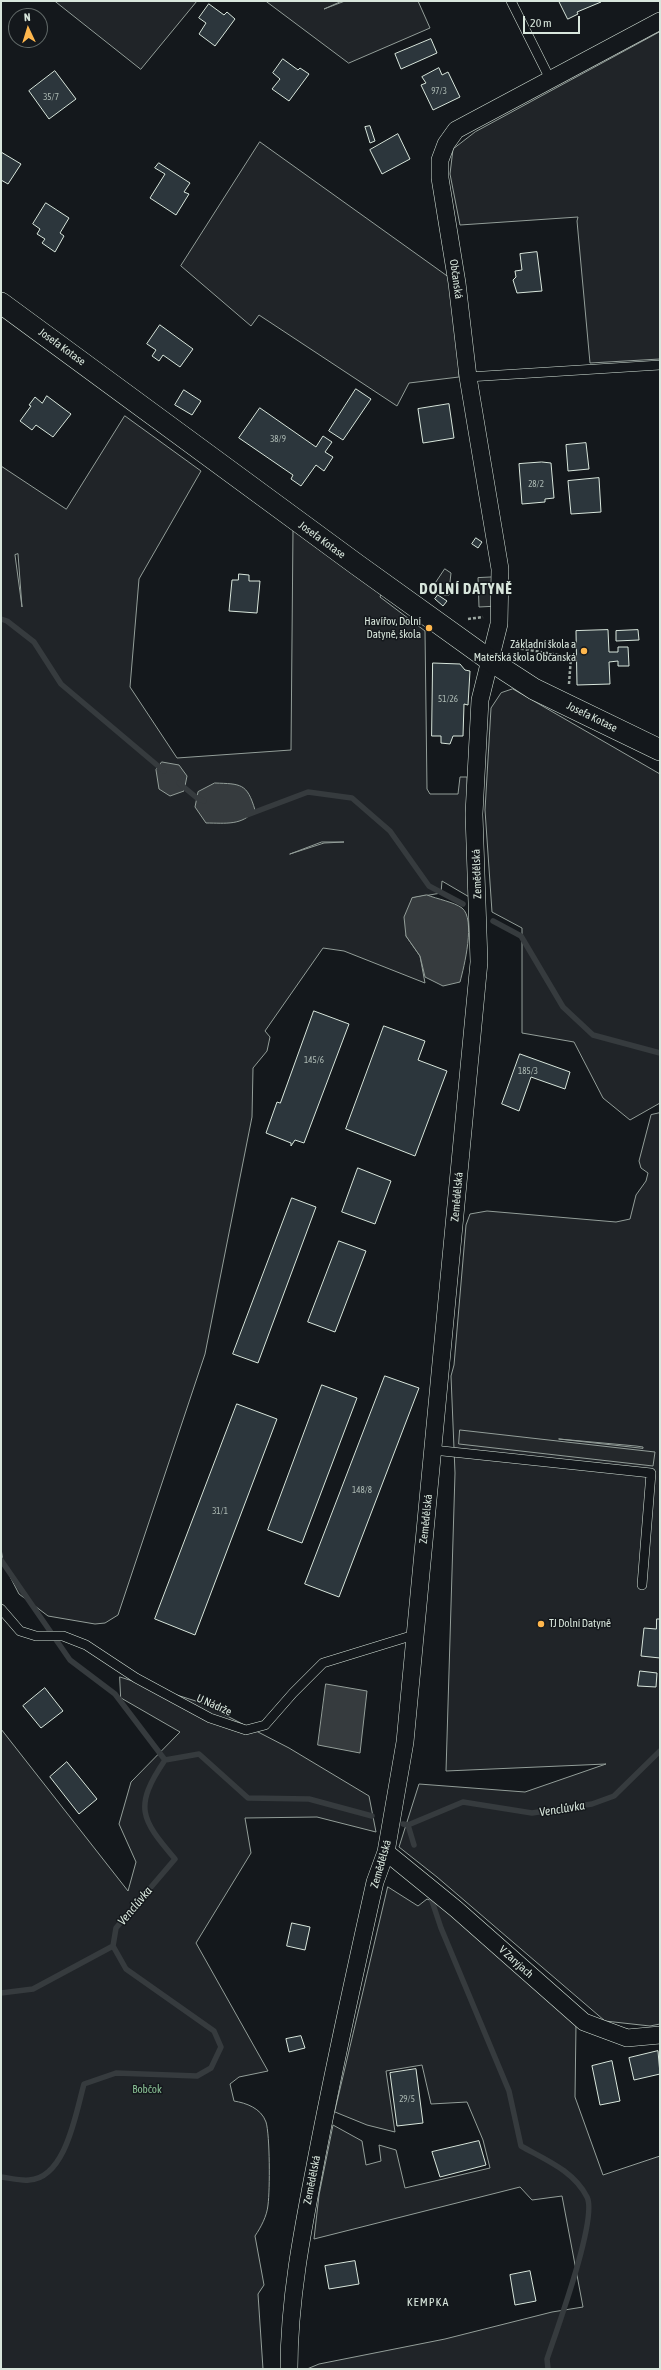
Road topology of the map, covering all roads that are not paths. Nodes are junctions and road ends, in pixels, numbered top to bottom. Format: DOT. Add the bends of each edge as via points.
graph roads {
  1 [pos="510,1"];
  2 [pos="660,21"];
  3 [pos="550,79"];
  4 [pos="1,303"];
  5 [pos="660,365"];
  6 [pos="468,377"];
  7 [pos="493,652"];
  8 [pos="660,750"];
  9 [pos="433,1450"];
  10 [pos="642,1585"];
  11 [pos="1,1609"];
  12 [pos="414,1636"];
  13 [pos="386,1852"];
  14 [pos="660,2035"];
  15 [pos="288,2369"];
  1 -- 3 [label="lane"];
  2 -- 3 [label="street, Občanská"];
  3 -- 6 [label="street, Občanská" via="456,130 446,144 440,160 440,178 457,283"];
  4 -- 7 [label="street, Josefa Kotase" via="356,564"];
  5 -- 6 [label="lane"];
  6 -- 7 [label="street, Občanská" via="500,569 499,624"];
  7 -- 8 [label="street, Josefa Kotase" via="534,689"];
  7 -- 9 [label="street, Zemědělská" via="480,700 474,814 479,962"];
  9 -- 10 [label="lane" via="651,1473"];
  9 -- 12 [label="street, Zemědělská"];
  11 -- 12 [label="lane, U Nádrže" via="20,1631 36,1636 63,1636 86,1645 136,1678 210,1718 246,1730 265,1725 323,1663"];
  12 -- 13 [label="street, Zemědělská" via="405,1742"];
  13 -- 14 [label="street, V Zaryjach" via="456,1909 584,2022 627,2038"];
  13 -- 15 [label="street, Zemědělská" via="373,1890 326,2106 298,2255"];
}
